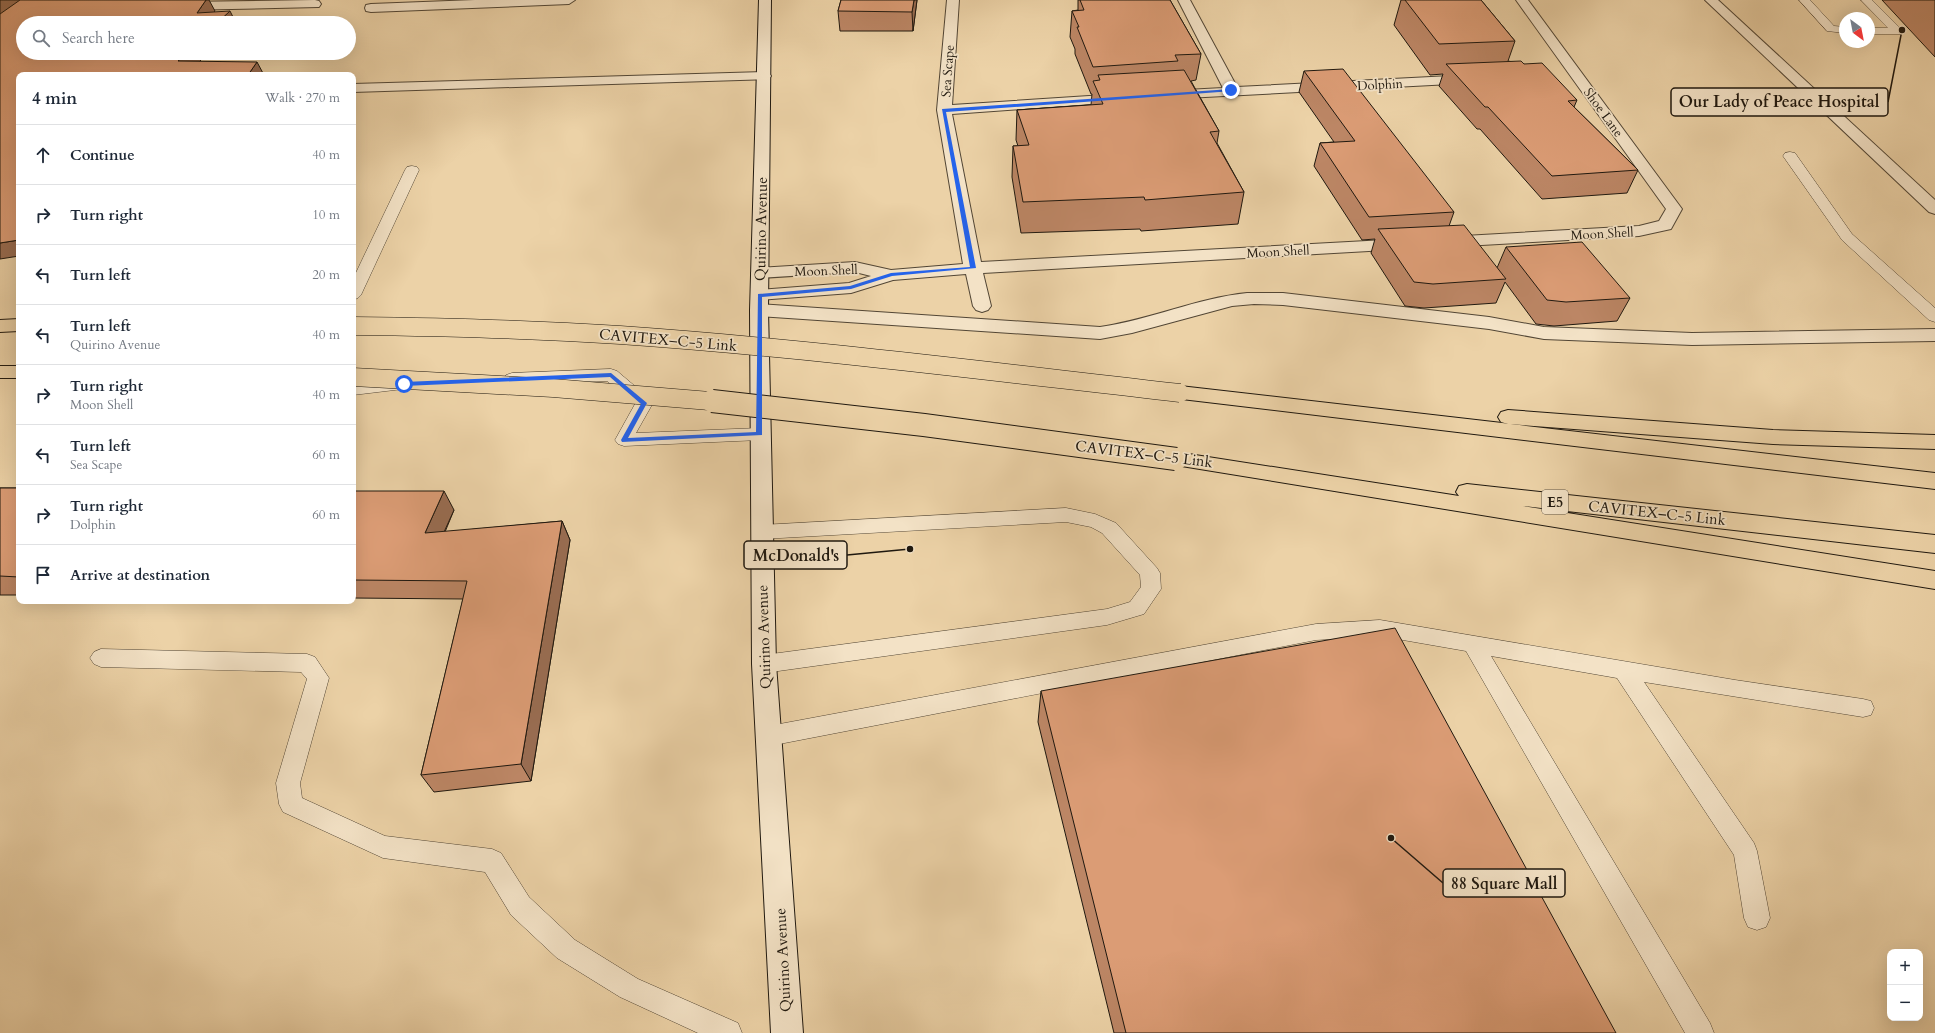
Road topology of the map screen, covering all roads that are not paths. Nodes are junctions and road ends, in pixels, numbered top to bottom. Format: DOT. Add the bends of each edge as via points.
graph roads {
  1 [pos="569,0"];
  2 [pos="765,0"];
  3 [pos="953,0"];
  4 [pos="1184,0"];
  5 [pos="1522,0"];
  6 [pos="1711,0"];
  7 [pos="1804,0"];
  8 [pos="1866,0"];
  9 [pos="174,4"];
  10 [pos="315,4"];
  11 [pos="371,8"];
  12 [pos="1839,30"];
  13 [pos="1875,31"];
  14 [pos="1576,74"];
  15 [pos="1561,75"];
  16 [pos="764,76"];
  17 [pos="1482,79"];
  18 [pos="356,88"];
  19 [pos="1231,90"];
  20 [pos="1152,96"];
  21 [pos="1136,97"];
  22 [pos="944,110"];
  23 [pos="1790,156"];
  24 [pos="412,170"];
  25 [pos="1935,209"];
  26 [pos="1665,225"];
  27 [pos="973,268"];
  28 [pos="760,273"];
  29 [pos="891,275"];
  30 [pos="356,289"];
  31 [pos="759,303"];
  32 [pos="982,306"];
  33 [pos="1935,317"];
  34 [pos="16,325"];
  35 [pos="0,326"];
  36 [pos="356,326"];
  37 [pos="1935,335"];
  38 [pos="0,372"];
  39 [pos="16,372"];
  40 [pos="356,377"];
  41 [pos="356,389"];
  42 [pos="1180,393"];
  43 [pos="760,434"];
  44 [pos="1935,442"];
  45 [pos="1176,459"];
  46 [pos="1935,481"];
  47 [pos="762,532"];
  48 [pos="1935,544"];
  49 [pos="1935,580"];
  50 [pos="1473,644"];
  51 [pos="101,658"];
  52 [pos="764,664"];
  53 [pos="1623,669"];
  54 [pos="1863,708"];
  55 [pos="769,736"];
  56 [pos="1757,918"];
  57 [pos="728,1033"];
  58 [pos="787,1033"];
  59 [pos="1700,1033"];
  1 -- 11 [label="street"];
  2 -- 16 [label="street, Quirino Avenue"];
  3 -- 22 [label="street, Sea Scape"];
  4 -- 19 [label="street"];
  5 -- 14 [label="street, Shoe Lane"];
  6 -- 25 [label="street"];
  7 -- 12 [label="lane" via="1831,29"];
  8 -- 13 [label="lane" via="1898,32"];
  9 -- 10 [label="street"];
  14 -- 15 [label="street"];
  14 -- 26 [label="street, Shoe Lane" via="1674,209"];
  16 -- 18 [label="street"];
  16 -- 28 [label="street, Quirino Avenue"];
  17 -- 19 [label="street, Dolphin"];
  19 -- 20 [label="street, Dolphin"];
  21 -- 22 [label="street"];
  22 -- 27 [label="street, Sea Scape"];
  23 -- 33 [label="lane" via="1847,237"];
  24 -- 30 [label="lane"];
  26 -- 27 [label="street, Moon Shell" via="1639,231"];
  27 -- 29 [label="street, Moon Shell"];
  27 -- 32 [label="street, Sea Scape"];
  28 -- 29 [label="street, Moon Shell" via="855,266"];
  28 -- 31 [label="street, Quirino Avenue"];
  29 -- 31 [label="street, Moon Shell" via="851,288"];
  31 -- 37 [label="street" via="1100,333 1124,330 1226,301 1283,298 1489,323 1544,333 1692,338"];
  31 -- 43 [label="street, Quirino Avenue"];
  34 -- 35 [label="highway"];
  36 -- 42 [label="highway, CAVITEX–C-5 Link, bridge" via="658,338"];
  38 -- 39 [label="highway"];
  40 -- 45 [label="highway, CAVITEX–C-5 Link / E5, bridge" via="499,384 672,397 867,417"];
  41 -- 43 [label="lane" via="404,384 611,375 644,403 624,440"];
  42 -- 44 [label="highway" via="1773,437"];
  42 -- 46 [label="highway, CAVITEX–C-5 Link"];
  43 -- 47 [label="street, Quirino Avenue"];
  45 -- 48 [label="highway, CAVITEX–C-5 Link / E5"];
  45 -- 49 [label="highway"];
  47 -- 52 [label="street, Quirino Avenue"];
  47 -- 52 [label="lane" via="1066,515 1095,521 1109,528 1150,573 1151,589 1137,608 1107,617"];
  50 -- 53 [label="lane"];
  50 -- 55 [label="lane" via="1380,628 1316,632"];
  50 -- 59 [label="lane"];
  51 -- 57 [label="lane" via="307,663 318,678 288,782 291,804 383,848 492,861 520,906 566,948 629,988"];
  52 -- 55 [label="street, Quirino Avenue"];
  53 -- 54 [label="lane"];
  53 -- 56 [label="lane" via="1745,851"];
  55 -- 58 [label="street, Quirino Avenue"];
}
